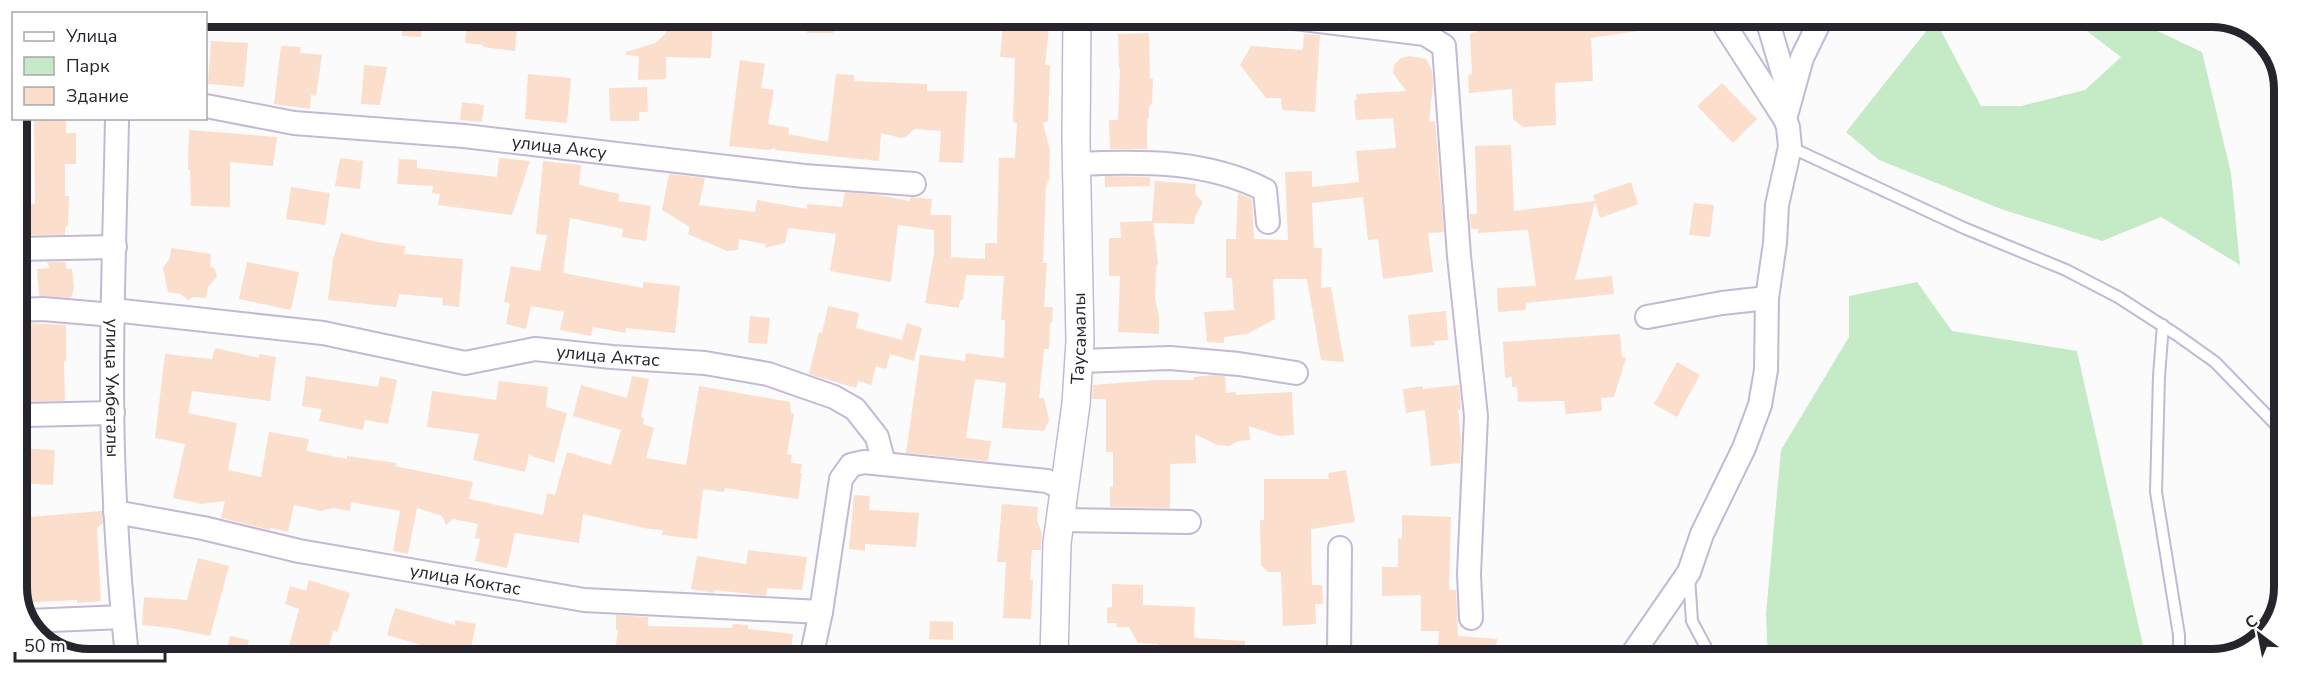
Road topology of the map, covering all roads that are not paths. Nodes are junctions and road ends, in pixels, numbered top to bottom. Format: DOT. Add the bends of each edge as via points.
graph roads {
  1 [pos="1077,27"];
  2 [pos="1368,27"];
  3 [pos="1726,27"];
  4 [pos="1769,27"];
  5 [pos="1804,27"];
  6 [pos="1817,27"];
  7 [pos="1803,58"];
  8 [pos="207,106"];
  9 [pos="1788,108"];
  10 [pos="117,120"];
  11 [pos="1790,147"];
  12 [pos="1077,164"];
  13 [pos="914,184"];
  14 [pos="1268,222"];
  15 [pos="115,247"];
  16 [pos="27,249"];
  17 [pos="1767,298"];
  18 [pos="27,310"];
  19 [pos="113,313"];
  20 [pos="1647,317"];
  21 [pos="2163,325"];
  22 [pos="1079,362"];
  23 [pos="1296,373"];
  24 [pos="113,414"];
  25 [pos="27,415"];
  26 [pos="2274,423"];
  27 [pos="884,464"];
  28 [pos="1064,489"];
  29 [pos="115,512"];
  30 [pos="1060,520"];
  31 [pos="1189,522"];
  32 [pos="1340,548"];
  33 [pos="1689,572"];
  34 [pos="821,612"];
  35 [pos="123,617"];
  36 [pos="1471,618"];
  37 [pos="37,621"];
  38 [pos="126,649"];
  39 [pos="813,649"];
  40 [pos="1054,649"];
  41 [pos="1339,649"];
  42 [pos="1636,649"];
  43 [pos="1707,649"];
  44 [pos="2180,649"];
  1 -- 12 [label="street, Таусамалы"];
  2 -- 36 [label="street" via="1425,34 1444,46 1459,256 1476,416 1469,574"];
  3 -- 9 [label="street" via="1760,80"];
  4 -- 9 [label="street"];
  5 -- 7 [label="street"];
  6 -- 7 [label="street"];
  7 -- 9 [label="street"];
  8 -- 13 [label="street, улица Аксу" via="294,123 464,136 804,176"];
  9 -- 11 [label="street"];
  10 -- 15 [label="street, улица Умбеталы"];
  11 -- 17 [label="street" via="1777,205"];
  11 -- 21 [label="lane" via="1954,224 2066,270"];
  12 -- 14 [label="street" via="1174,165 1242,178 1265,190"];
  12 -- 22 [label="street, Таусамалы"];
  15 -- 16 [label="street"];
  15 -- 19 [label="street, улица Умбеталы"];
  17 -- 20 [label="street"];
  17 -- 33 [label="street" via="1766,370 1760,405"];
  18 -- 19 [label="street, улица Актас"];
  19 -- 24 [label="street, улица Умбеталы"];
  19 -- 27 [label="street, улица Актас" via="323,333 465,363 536,349 705,363 768,374 834,397 855,409 877,437"];
  21 -- 26 [label="lane" via="2215,362"];
  21 -- 44 [label="lane" via="2156,492"];
  22 -- 23 [label="street" via="1170,358"];
  22 -- 28 [label="street, Таусамалы"];
  24 -- 25 [label="street"];
  24 -- 29 [label="street, улица Умбеталы"];
  27 -- 28 [label="street" via="1047,482"];
  27 -- 34 [label="street" via="851,465 841,479"];
  28 -- 30 [label="street, Таусамалы"];
  29 -- 34 [label="street, улица Коктас" via="299,550 584,600"];
  29 -- 35 [label="street, улица Умбеталы"];
  30 -- 31 [label="street"];
  30 -- 40 [label="street, Таусамалы"];
  32 -- 41 [label="street"];
  33 -- 42 [label="street"];
  33 -- 43 [label="lane" via="1692,621"];
  34 -- 39 [label="street"];
  35 -- 37 [label="street"];
  35 -- 38 [label="street, улица Умбеталы"];
}
